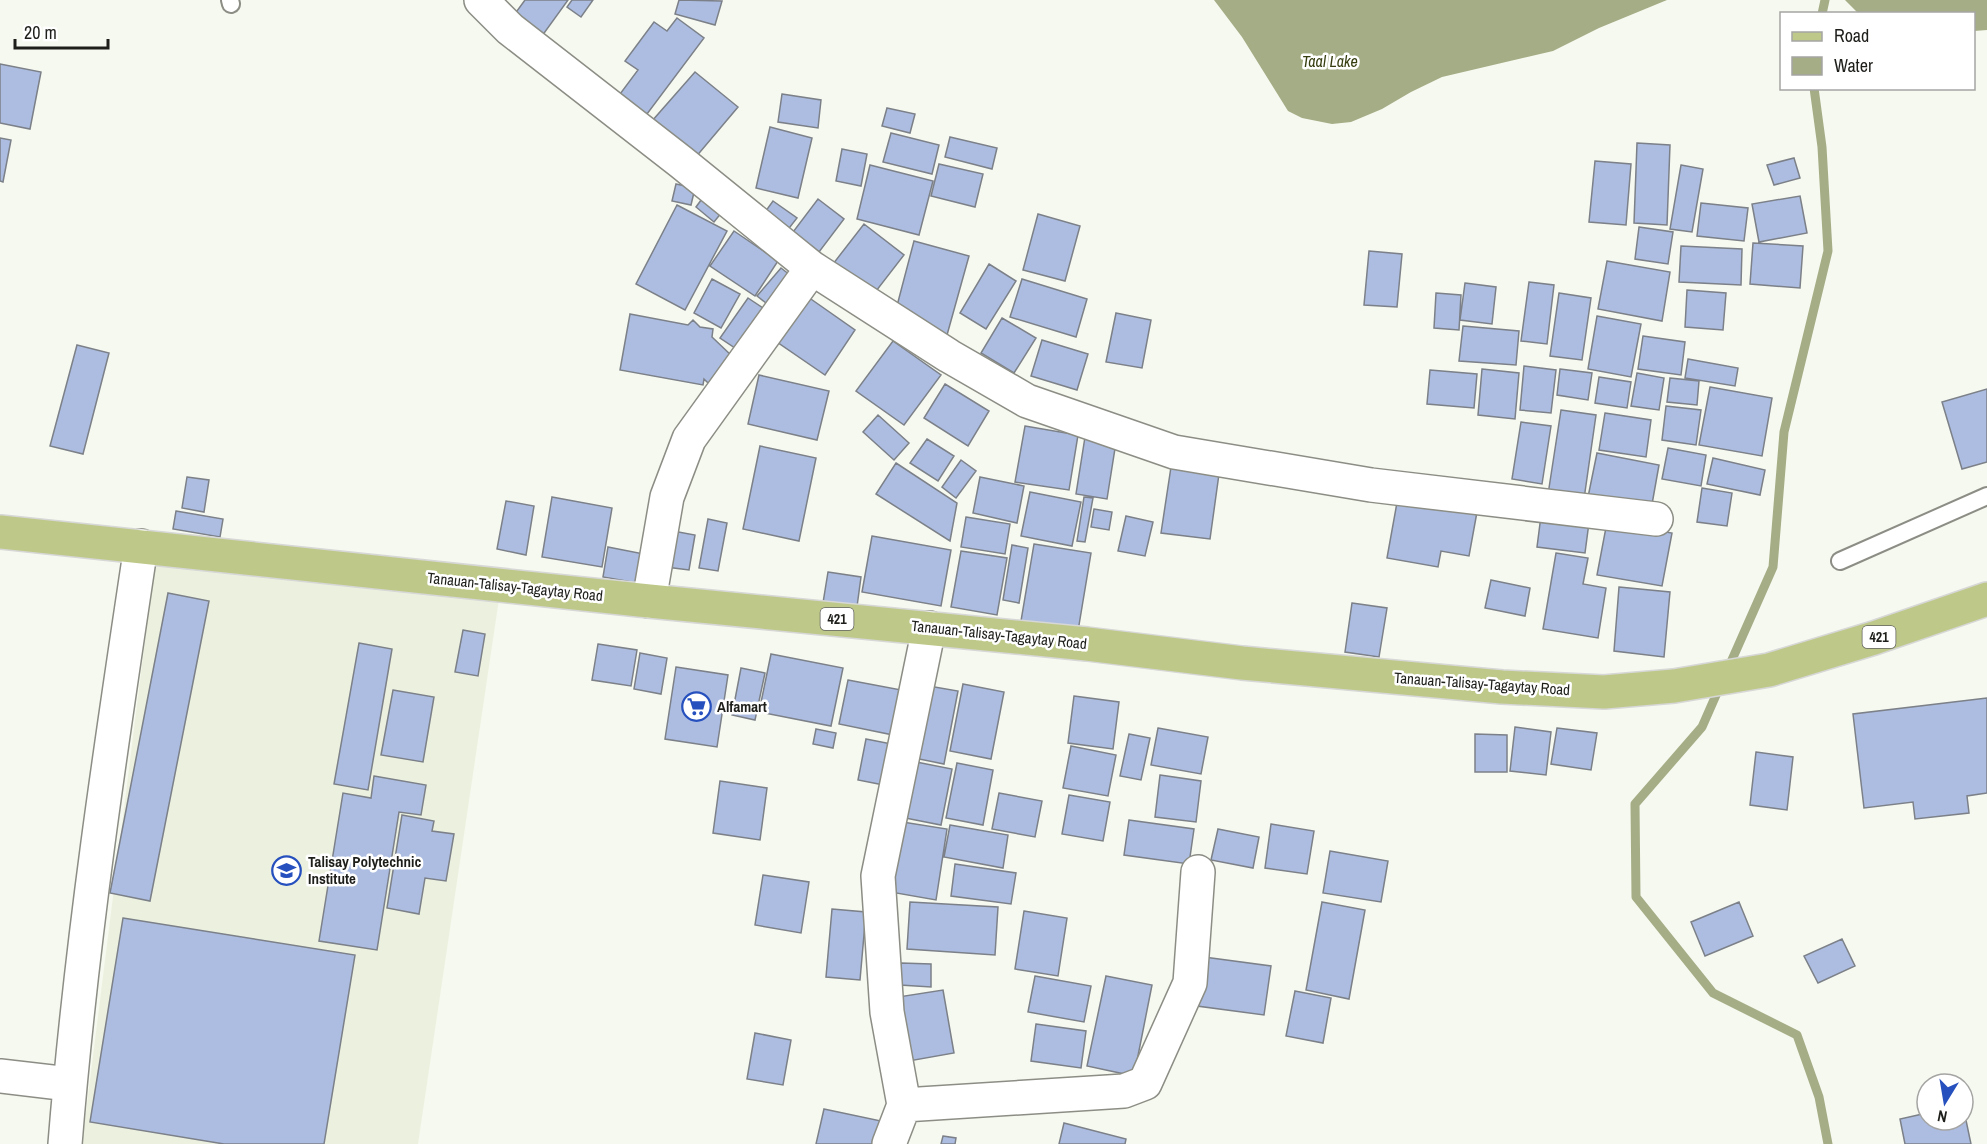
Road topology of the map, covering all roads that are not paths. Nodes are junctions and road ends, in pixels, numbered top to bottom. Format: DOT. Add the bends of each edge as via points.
graph roads {
  1 [pos="481,0"];
  2 [pos="812,268"];
  3 [pos="1987,496"];
  4 [pos="1656,519"];
  5 [pos="0,532"];
  6 [pos="141,546"];
  7 [pos="1840,561"];
  8 [pos="1987,599"];
  9 [pos="649,601"];
  10 [pos="929,628"];
  11 [pos="1198,873"];
  12 [pos="0,1076"];
  13 [pos="69,1084"];
  14 [pos="904,1105"];
  15 [pos="65,1144"];
  16 [pos="889,1144"];
  1 -- 2 [label="street" via="510,30"];
  2 -- 4 [label="street" via="1027,401 1174,452 1371,485"];
  2 -- 9 [label="street" via="688,439 667,497"];
  3 -- 7 [label="lane"];
  5 -- 6 [label="main road, Tanauan-Talisay-Tagaytay Road / 421"];
  6 -- 9 [label="main road, Tanauan-Talisay-Tagaytay Road / 421"];
  6 -- 13 [label="street" via="100,817"];
  8 -- 10 [label="main road, Tanauan-Talisay-Tagaytay Road / 421" via="1769,670 1674,686 1604,692 1502,687 1242,663"];
  9 -- 10 [label="main road, Tanauan-Talisay-Tagaytay Road / 421"];
  10 -- 14 [label="street" via="878,876 887,1012"];
  11 -- 14 [label="street" via="1190,983 1146,1083 1125,1091"];
  12 -- 13 [label="street"];
  13 -- 15 [label="street"];
  14 -- 16 [label="street"];
}
